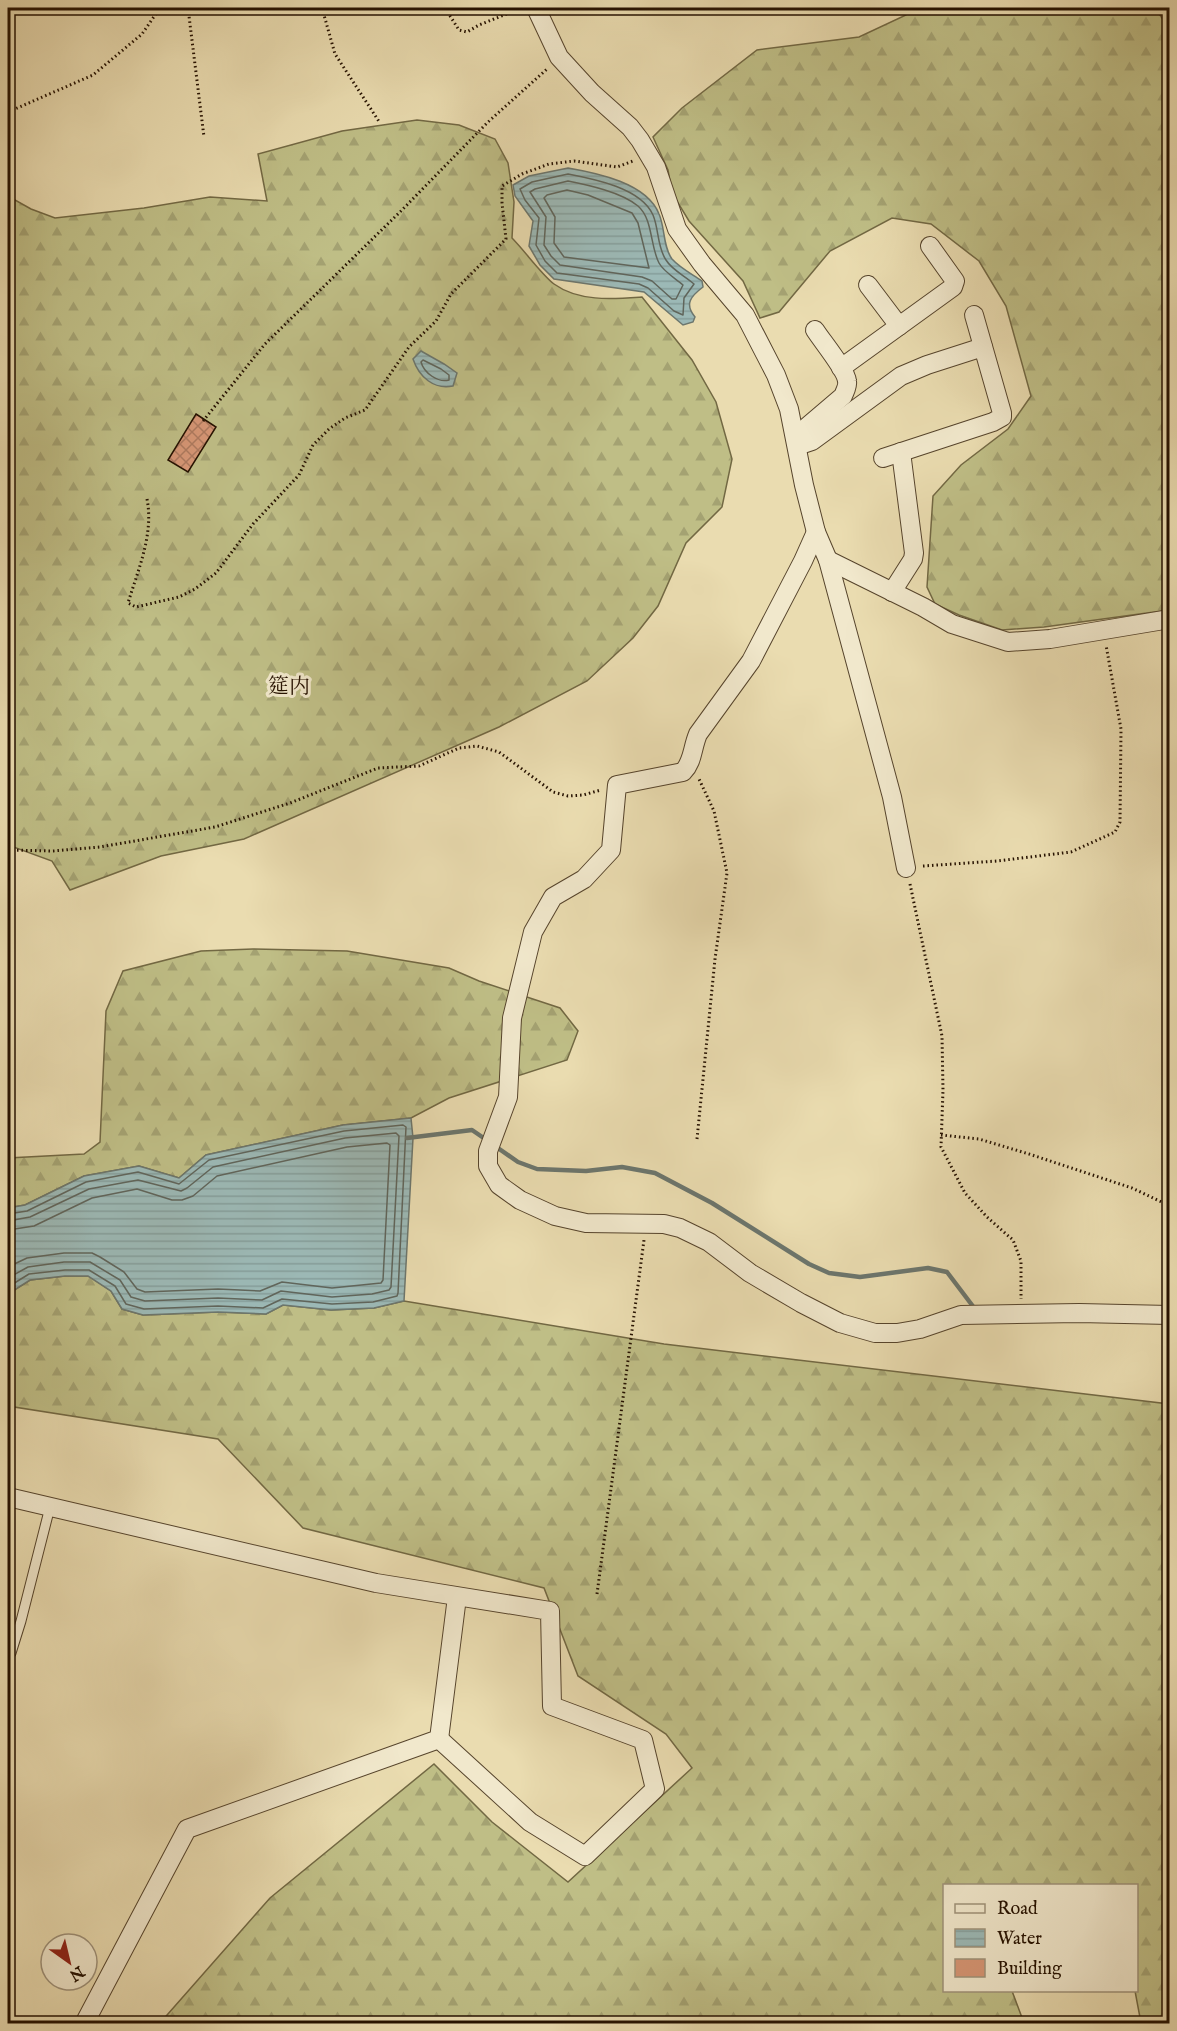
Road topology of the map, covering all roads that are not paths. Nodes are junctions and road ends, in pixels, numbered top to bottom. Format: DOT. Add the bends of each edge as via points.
graph roads {
  1 [pos="536,8"];
  2 [pos="930,246"];
  3 [pos="868,285"];
  4 [pos="974,315"];
  5 [pos="898,327"];
  6 [pos="815,330"];
  7 [pos="983,347"];
  8 [pos="841,368"];
  9 [pos="796,441"];
  10 [pos="901,452"];
  11 [pos="883,458"];
  12 [pos="816,532"];
  13 [pos="828,560"];
  14 [pos="892,592"];
  15 [pos="1170,619"];
  16 [pos="906,868"];
  17 [pos="1170,1315"];
  18 [pos="8,1497"];
  19 [pos="50,1507"];
  20 [pos="457,1597"];
  21 [pos="8,1657"];
  22 [pos="439,1739"];
  23 [pos="84,2024"];
  1 -- 9 [label="street" via="559,57 630,127 646,150 656,167 677,229 745,315 776,375"];
  2 -- 5 [label="street" via="955,281 953,287"];
  3 -- 5 [label="street"];
  4 -- 7 [label="street"];
  5 -- 8 [label="street"];
  6 -- 8 [label="street"];
  7 -- 9 [label="street" via="901,376 812,441"];
  7 -- 10 [label="street" via="1002,417"];
  8 -- 9 [label="street" via="848,382 843,396"];
  9 -- 12 [label="street"];
  10 -- 11 [label="street"];
  10 -- 14 [label="street" via="914,553"];
  12 -- 13 [label="street"];
  12 -- 17 [label="street" via="751,661 698,734 690,765 683,772 617,785 610,850 584,879 553,897 532,932 512,1018 508,1096 488,1151 488,1166 499,1185 555,1216 586,1223 680,1228 709,1242 750,1273 801,1303 840,1323 875,1332 920,1329 961,1315"];
  13 -- 14 [label="street"];
  13 -- 16 [label="street" via="892,797"];
  14 -- 15 [label="street" via="952,624 1008,642"];
  18 -- 19 [label="street"];
  19 -- 20 [label="street" via="376,1583"];
  19 -- 21 [label="lane"];
  20 -- 22 [label="street"];
  20 -- 22 [label="street" via="550,1611 552,1706 643,1740 655,1789 585,1856 530,1822"];
  22 -- 23 [label="street" via="187,1829"];
}
